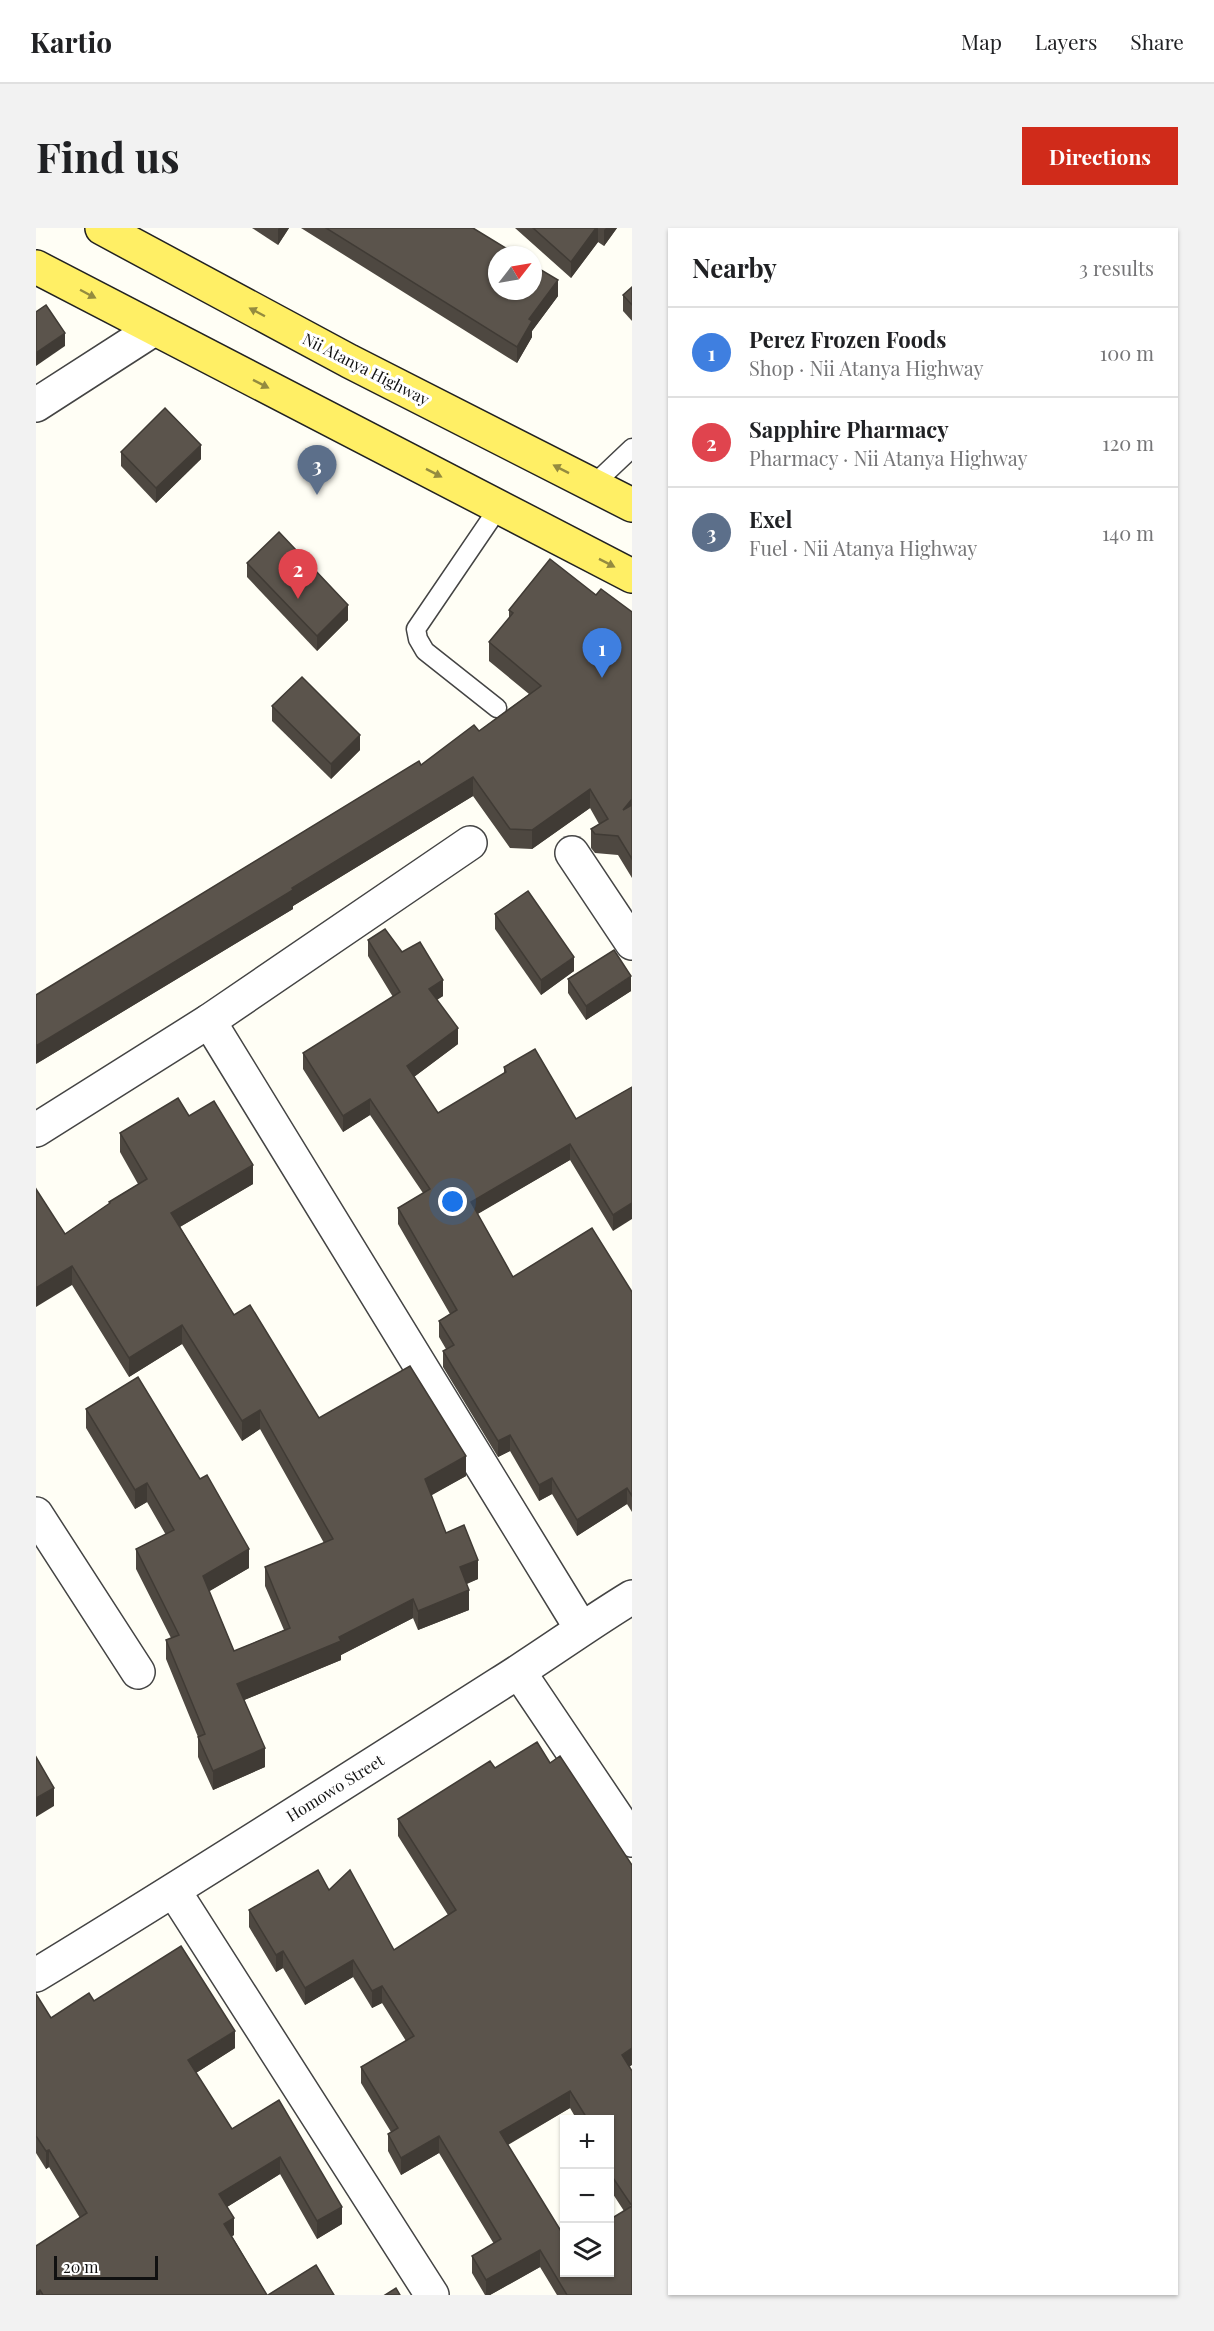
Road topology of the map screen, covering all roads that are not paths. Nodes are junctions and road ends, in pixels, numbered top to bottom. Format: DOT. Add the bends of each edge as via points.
graph roads {
  1 [pos="102,228"];
  2 [pos="36,267"];
  3 [pos="154,329"];
  4 [pos="36,405"];
  5 [pos="632,448"];
  6 [pos="593,485"];
  7 [pos="632,505"];
  8 [pos="500,507"];
  9 [pos="632,576"];
  10 [pos="497,708"];
  11 [pos="470,843"];
  12 [pos="572,853"];
  13 [pos="632,943"];
  14 [pos="209,1021"];
  15 [pos="36,1130"];
  16 [pos="36,1514"];
  17 [pos="632,1597"];
  18 [pos="581,1628"];
  19 [pos="138,1672"];
  20 [pos="519,1672"];
  21 [pos="632,1840"];
  22 [pos="174,1891"];
  23 [pos="36,1975"];
  24 [pos="432,2295"];
  6 -- 1 [label="main road, Nii Atanya Highway, one-way" via="349,362"];
  2 -- 3 [label="main road, one-way"];
  3 -- 4 [label="street"];
  3 -- 8 [label="main road, one-way"];
  5 -- 6 [label="lane"];
  6 -- 7 [label="main road, Nii Atanya Highway"];
  8 -- 9 [label="main road, one-way"];
  8 -- 10 [label="lane" via="416,629 425,651"];
  11 -- 14 [label="street"];
  12 -- 13 [label="street"];
  14 -- 15 [label="street"];
  14 -- 18 [label="street"];
  16 -- 19 [label="street"];
  17 -- 18 [label="street, Homowo Street"];
  18 -- 20 [label="street, Homowo Street"];
  20 -- 21 [label="street"];
  20 -- 22 [label="street, Homowo Street"];
  22 -- 23 [label="street, Homowo Street"];
  22 -- 24 [label="street"];
}
